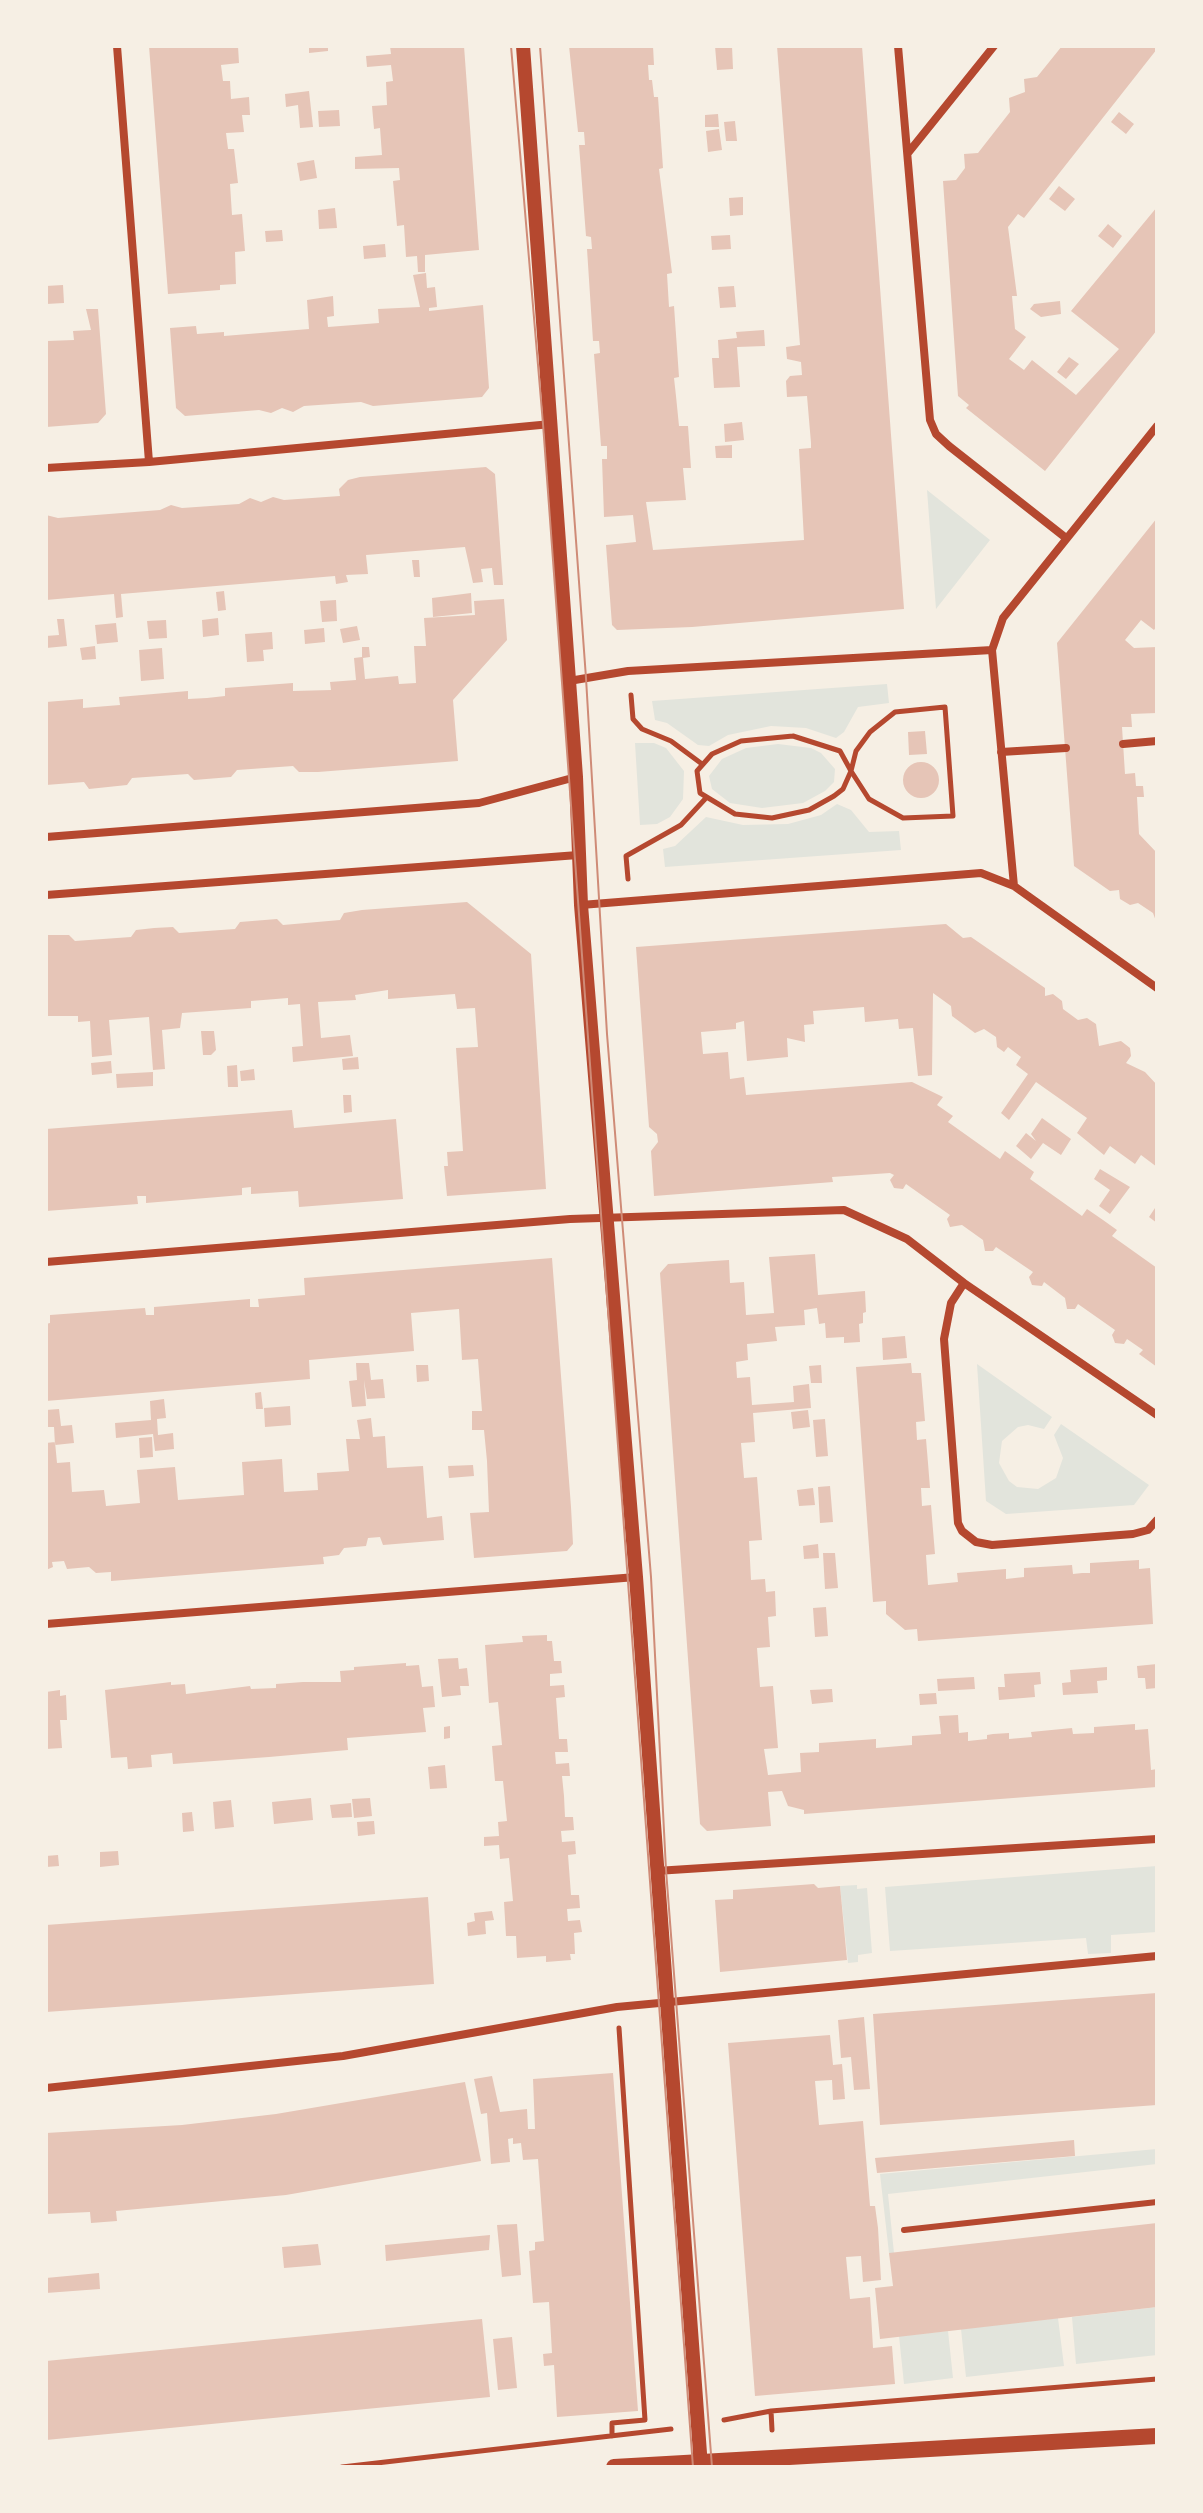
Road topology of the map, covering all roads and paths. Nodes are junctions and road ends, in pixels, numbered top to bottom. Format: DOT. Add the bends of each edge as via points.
graph roads {
  1 [pos="117,46"];
  2 [pos="523,46"];
  3 [pos="898,46"];
  4 [pos="994,46"];
  5 [pos="908,153"];
  6 [pos="551,423"];
  7 [pos="1157,426"];
  8 [pos="149,462"];
  9 [pos="46,468"];
  10 [pos="1066,538"];
  11 [pos="992,650"];
  12 [pos="569,681"];
  13 [pos="630,685"];
  14 [pos="1157,741"];
  15 [pos="1123,744"];
  16 [pos="1066,748"];
  17 [pos="1001,752"];
  18 [pos="702,764"];
  19 [pos="851,771"];
  20 [pos="576,777"];
  21 [pos="706,798"];
  22 [pos="46,837"];
  23 [pos="578,855"];
  24 [pos="1014,886"];
  25 [pos="46,895"];
  26 [pos="630,902"];
  27 [pos="581,905"];
  28 [pos="1157,988"];
  29 [pos="607,1218"];
  30 [pos="46,1262"];
  31 [pos="964,1283"];
  32 [pos="1157,1415"];
  33 [pos="1157,1520"];
  34 [pos="636,1577"];
  35 [pos="46,1624"];
  36 [pos="1157,1839"];
  37 [pos="656,1871"];
  38 [pos="1157,1956"];
  39 [pos="666,2004"];
  40 [pos="617,2007"];
  41 [pos="46,2088"];
  42 [pos="1157,2202"];
  43 [pos="904,2230"];
  44 [pos="1157,2379"];
  45 [pos="698,2425"];
  46 [pos="612,2435"];
  47 [pos="1157,2436"];
  48 [pos="700,2464"];
  49 [pos="342,2467"];
  50 [pos="615,2467"];
  1 -- 8 [label="street"];
  2 -- 6 [label="street"];
  3 -- 5 [label="street"];
  4 -- 5 [label="street"];
  5 -- 10 [label="street" via="930,420 949,446"];
  6 -- 8 [label="street"];
  6 -- 12 [label="street"];
  7 -- 10 [label="street"];
  8 -- 9 [label="street"];
  10 -- 11 [label="street" via="1003,618"];
  11 -- 12 [label="street" via="628,671"];
  11 -- 17 [label="street"];
  12 -- 20 [label="street"];
  13 -- 18 [label="path" via="633,719 642,729 671,741"];
  14 -- 15 [label="street"];
  16 -- 17 [label="street"];
  17 -- 24 [label="street"];
  18 -- 19 [label="path" via="741,741 793,736 840,751"];
  18 -- 21 [label="path" via="696,783"];
  19 -- 19 [label="path" via="856,751 870,732 895,712 945,707 953,816 903,818 869,799"];
  19 -- 21 [label="path" via="834,796 791,816 735,814"];
  20 -- 22 [label="street" via="479,803"];
  20 -- 23 [label="street"];
  21 -- 26 [label="path" via="681,825 626,856"];
  23 -- 25 [label="street"];
  23 -- 27 [label="street"];
  24 -- 26 [label="street" via="981,873"];
  24 -- 28 [label="street"];
  26 -- 27 [label="street"];
  27 -- 29 [label="street"];
  29 -- 30 [label="street"];
  29 -- 31 [label="street" via="844,1210 907,1239"];
  29 -- 34 [label="street"];
  31 -- 32 [label="street"];
  31 -- 33 [label="street" via="951,1303 944,1339 962,1531 976,1542 992,1545 1133,1534 1148,1530"];
  34 -- 35 [label="street"];
  34 -- 37 [label="street"];
  36 -- 37 [label="street"];
  37 -- 39 [label="street"];
  38 -- 39 [label="street"];
  39 -- 40 [label="street"];
  39 -- 45 [label="street"];
  40 -- 41 [label="street" via="343,2056"];
  40 -- 46 [label="path" via="645,2420 612,2423"];
  42 -- 43 [label="lane"];
  44 -- 45 [label="path" via="771,2411"];
  45 -- 46 [label="path"];
  45 -- 48 [label="street"];
  46 -- 49 [label="path"];
  46 -- 50 [label="path"];
  47 -- 48 [label="main road"];
  48 -- 50 [label="main road"];
}
